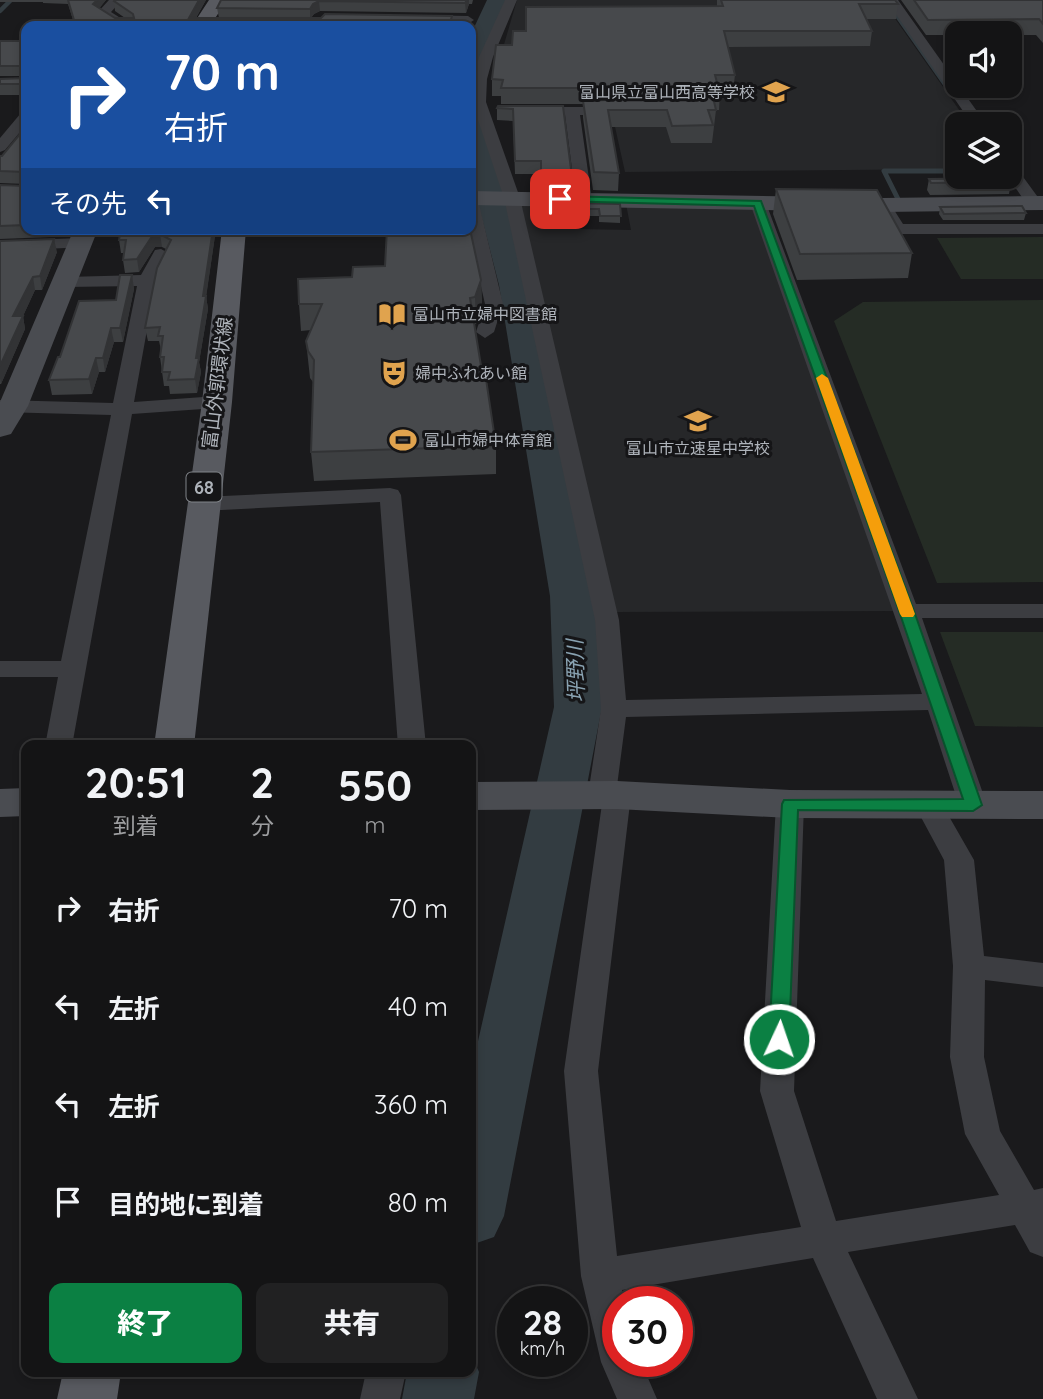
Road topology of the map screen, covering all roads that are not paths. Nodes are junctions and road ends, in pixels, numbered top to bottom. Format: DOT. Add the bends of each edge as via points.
graph roads {
  1 [pos="116,0"];
  2 [pos="218,0"];
  3 [pos="511,0"];
  4 [pos="892,0"];
  5 [pos="469,18"];
  6 [pos="405,19"];
  7 [pos="118,21"];
  8 [pos="208,21"];
  9 [pos="476,87"];
  10 [pos="476,91"];
  11 [pos="493,111"];
  12 [pos="572,111"];
  13 [pos="605,111"];
  14 [pos="971,112"];
  15 [pos="21,122"];
  16 [pos="4,142"];
  17 [pos="1022,184"];
  18 [pos="476,198"];
  19 [pos="513,198"];
  20 [pos="584,200"];
  21 [pos="758,203"];
  22 [pos="1038,203"];
  23 [pos="883,205"];
  24 [pos="476,214"];
  25 [pos="1043,229"];
  26 [pos="233,235"];
  27 [pos="83,236"];
  28 [pos="2,250"];
  29 [pos="161,254"];
  30 [pos="148,280"];
  31 [pos="66,282"];
  32 [pos="512,289"];
  33 [pos="485,332"];
  34 [pos="216,402"];
  35 [pos="121,409"];
  36 [pos="4,413"];
  37 [pos="202,504"];
  38 [pos="907,611"];
  39 [pos="1043,611"];
  40 [pos="0,669"];
  41 [pos="72,669"];
  42 [pos="937,702"];
  43 [pos="614,709"];
  44 [pos="59,740"];
  45 [pos="175,740"];
  46 [pos="411,740"];
  47 [pos="603,795"];
  48 [pos="476,796"];
  49 [pos="21,802"];
  50 [pos="0,803"];
  51 [pos="790,804"];
  52 [pos="973,805"];
  53 [pos="1043,805"];
  54 [pos="929,806"];
  55 [pos="969,966"];
  56 [pos="1043,975"];
  57 [pos="1033,1206"];
  58 [pos="1043,1240"];
  59 [pos="824,1242"];
  60 [pos="600,1276"];
  61 [pos="602,1286"];
  62 [pos="91,1377"];
  63 [pos="385,1377"];
  64 [pos="627,1377"];
  65 [pos="87,1399"];
  66 [pos="380,1399"];
  67 [pos="637,1399"];
  68 [pos="898,1399"];
  1 -- 7 [label="street" via="103,13"];
  2 -- 8 [label="main road"];
  3 -- 9 [label="street"];
  4 -- 14 [label="street"];
  5 -- 6 [label="street"];
  10 -- 11 [label="street"];
  11 -- 12 [label="street"];
  11 -- 19 [label="street"];
  12 -- 13 [label="street"];
  12 -- 20 [label="street"];
  15 -- 16 [label="street"];
  17 -- 22 [label="street"];
  18 -- 19 [label="street"];
  19 -- 20 [label="street"];
  19 -- 32 [label="street"];
  20 -- 21 [label="street"];
  21 -- 23 [label="street"];
  21 -- 38 [label="street"];
  22 -- 23 [label="street"];
  23 -- 25 [label="street" via="898,229"];
  24 -- 32 [label="street"];
  26 -- 34 [label="main road, 富山外郭環状線 / 68"];
  27 -- 28 [label="street"];
  27 -- 31 [label="street"];
  29 -- 30 [label="street"];
  30 -- 31 [label="street"];
  30 -- 35 [label="street"];
  31 -- 36 [label="street"];
  32 -- 33 [label="street" via="494,304"];
  32 -- 43 [label="street" via="607,620"];
  34 -- 35 [label="street"];
  34 -- 37 [label="main road, 富山外郭環状線 / 68"];
  35 -- 36 [label="street"];
  35 -- 41 [label="street"];
  37 -- 45 [label="main road, 富山外郭環状線 / 68"];
  37 -- 46 [label="street" via="390,495"];
  38 -- 39 [label="street"];
  38 -- 42 [label="street"];
  40 -- 41 [label="street"];
  41 -- 44 [label="street"];
  42 -- 43 [label="street"];
  42 -- 52 [label="street"];
  43 -- 47 [label="street"];
  47 -- 48 [label="street"];
  47 -- 51 [label="street"];
  47 -- 60 [label="street" via="581,1071"];
  49 -- 50 [label="street"];
  51 -- 54 [label="street"];
  51 -- 59 [label="street" via="777,1091"];
  52 -- 53 [label="street"];
  52 -- 54 [label="street"];
  54 -- 55 [label="street" via="959,860"];
  55 -- 56 [label="street"];
  55 -- 57 [label="street" via="967,1056 983,1134"];
  57 -- 58 [label="street"];
  57 -- 59 [label="street"];
  59 -- 60 [label="street"];
  59 -- 68 [label="street"];
  60 -- 61 [label="street"];
  62 -- 65 [label="main road"];
  63 -- 66 [label="street"];
  64 -- 67 [label="street"];
}
